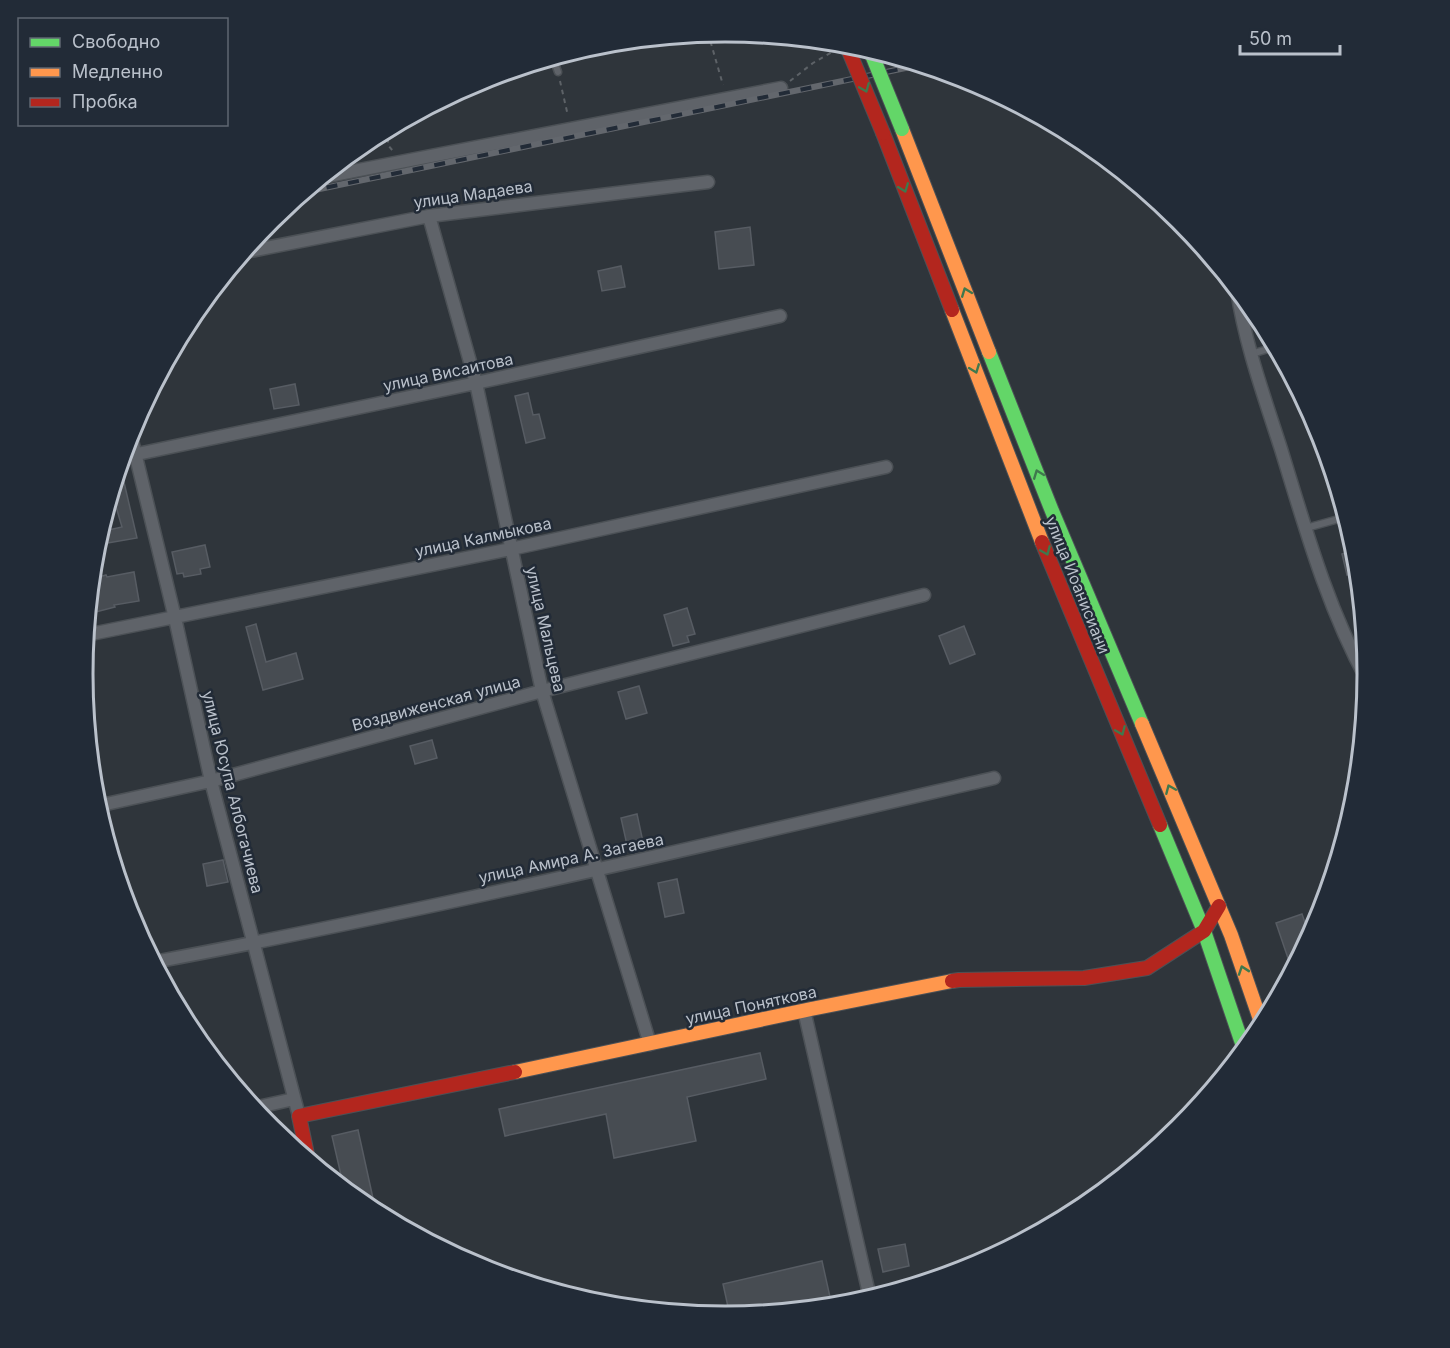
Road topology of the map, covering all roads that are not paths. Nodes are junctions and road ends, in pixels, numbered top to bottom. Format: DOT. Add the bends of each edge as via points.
graph roads {
  1 [pos="846,54"];
  2 [pos="874,60"];
  3 [pos="556,66"];
  4 [pos="558,72"];
  5 [pos="781,88"];
  6 [pos="339,174"];
  7 [pos="708,182"];
  8 [pos="429,216"];
  9 [pos="257,250"];
  10 [pos="1239,308"];
  11 [pos="780,316"];
  12 [pos="1267,349"];
  13 [pos="1251,354"];
  14 [pos="477,383"];
  15 [pos="135,450"];
  16 [pos="136,455"];
  17 [pos="132,456"];
  18 [pos="886,467"];
  19 [pos="1337,519"];
  20 [pos="1305,528"];
  21 [pos="511,549"];
  22 [pos="924,595"];
  23 [pos="175,618"];
  24 [pos="94,633"];
  25 [pos="1357,661"];
  26 [pos="542,691"];
  27 [pos="994,778"];
  28 [pos="211,782"];
  29 [pos="107,805"];
  30 [pos="597,870"];
  31 [pos="1219,906"];
  32 [pos="1204,931"];
  33 [pos="1231,935"];
  34 [pos="255,943"];
  35 [pos="162,961"];
  36 [pos="804,1010"];
  37 [pos="1258,1013"];
  38 [pos="1240,1039"];
  39 [pos="650,1044"];
  40 [pos="294,1099"];
  41 [pos="264,1106"];
  42 [pos="299,1116"];
  43 [pos="305,1147"];
  44 [pos="868,1289"];
  1 -- 32 [label="main road, улица Иоанисиани, one-way, bridge" via="883,133 1040,536"];
  31 -- 2 [label="main road, улица Иоанисиани, one-way, bridge" via="1052,511"];
  3 -- 4 [label="lane"];
  5 -- 6 [label="street"];
  7 -- 8 [label="street, улица Мадаева"];
  8 -- 9 [label="street, улица Мадаева"];
  8 -- 14 [label="street, улица Мальцева"];
  10 -- 13 [label="street"];
  11 -- 14 [label="street, улица Висаитова"];
  12 -- 13 [label="lane"];
  13 -- 20 [label="street"];
  14 -- 16 [label="street, улица Висаитова"];
  14 -- 21 [label="street, улица Мальцева"];
  15 -- 16 [label="street, улица Юсупа Албогачиева"];
  16 -- 17 [label="street, улица Висаитова"];
  16 -- 23 [label="street, улица Юсупа Албогачиева"];
  18 -- 21 [label="street, улица Калмыкова"];
  19 -- 20 [label="lane"];
  20 -- 25 [label="street"];
  21 -- 23 [label="street, улица Калмыкова"];
  21 -- 26 [label="street, улица Мальцева"];
  22 -- 26 [label="street, Воздвиженская улица"];
  23 -- 24 [label="street, улица Калмыкова"];
  23 -- 28 [label="street, улица Юсупа Албогачиева"];
  26 -- 28 [label="street, Воздвиженская улица"];
  26 -- 30 [label="street, улица Мальцева"];
  27 -- 30 [label="street, улица Амира А. Загаева"];
  28 -- 29 [label="street, Воздвиженская улица"];
  28 -- 34 [label="street, улица Юсупа Албогачиева"];
  30 -- 34 [label="street, улица Амира А. Загаева"];
  30 -- 39 [label="street, улица Мальцева"];
  31 -- 32 [label="main road"];
  31 -- 33 [label="main road, улица Иоанисиани"];
  32 -- 33 [label="main road"];
  32 -- 36 [label="main road, улица Поняткова" via="1147,968 1084,978 959,980"];
  32 -- 38 [label="main road, улица Иоанисиани"];
  37 -- 33 [label="main road, улица Иоанисиани, one-way"];
  34 -- 35 [label="street, улица Амира А. Загаева"];
  34 -- 40 [label="street, улица Юсупа Албогачиева"];
  36 -- 39 [label="main road, улица Поняткова"];
  36 -- 44 [label="street"];
  39 -- 42 [label="main road, улица Поняткова"];
  40 -- 41 [label="street"];
  40 -- 42 [label="street, улица Юсупа Албогачиева"];
  42 -- 43 [label="main road, улица Юсупа Албогачиева"];
}
